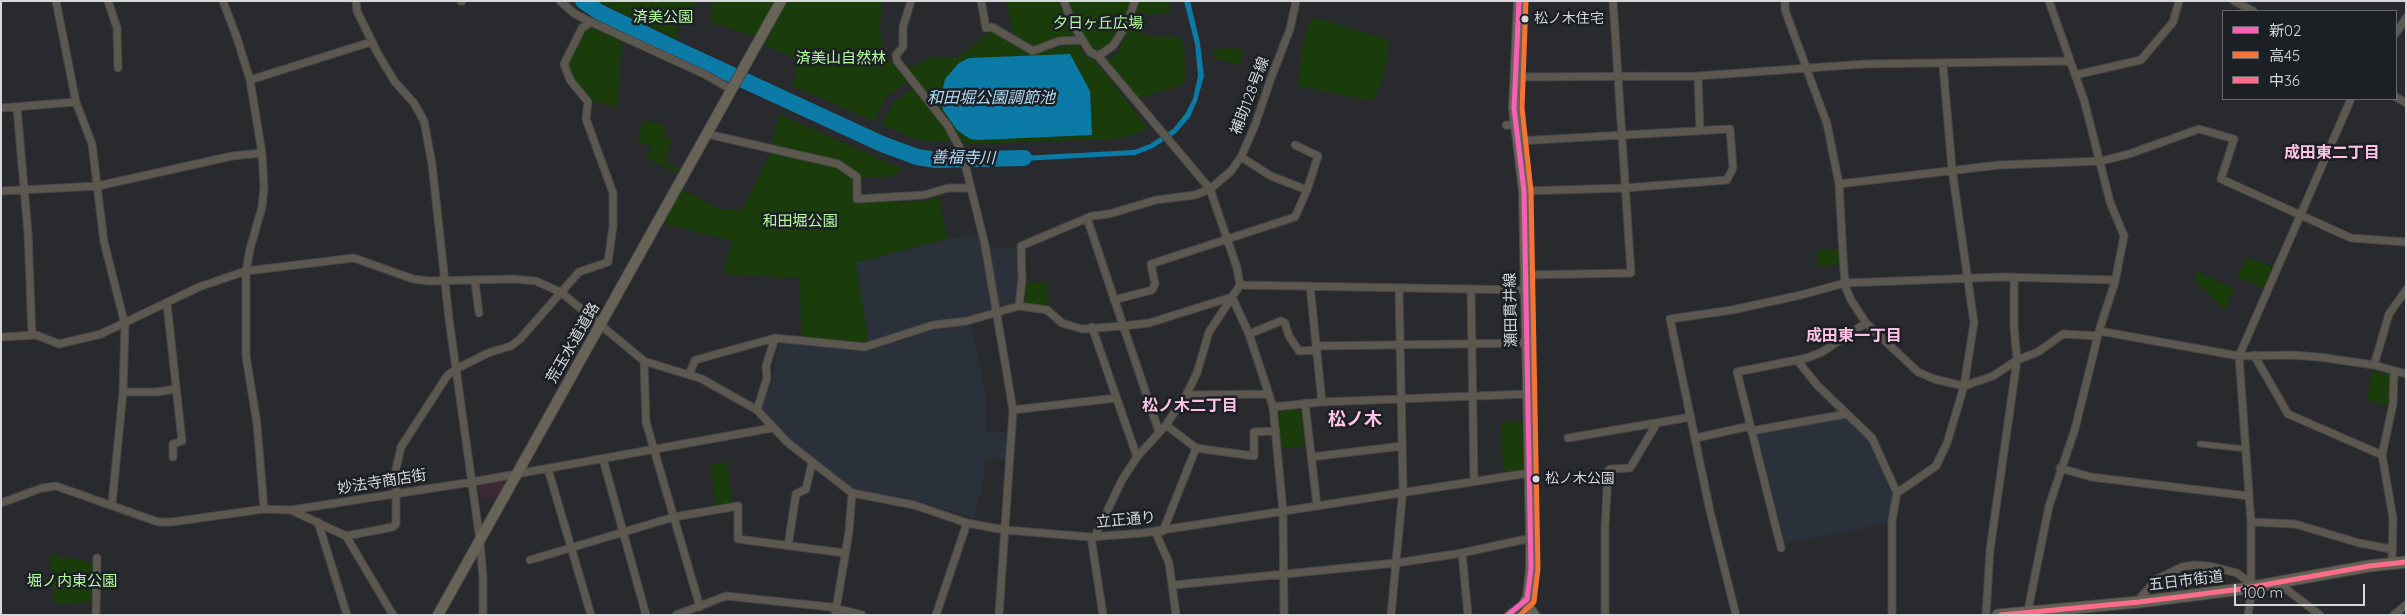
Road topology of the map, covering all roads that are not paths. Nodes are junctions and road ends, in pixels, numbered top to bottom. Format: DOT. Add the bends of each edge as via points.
graph roads {
  1 [pos="56,1"];
  2 [pos="108,1"];
  3 [pos="223,1"];
  4 [pos="356,1"];
  5 [pos="560,1"];
  6 [pos="781,1"];
  7 [pos="911,1"];
  8 [pos="981,1"];
  9 [pos="1064,1"];
  10 [pos="1135,1"];
  11 [pos="1296,1"];
  12 [pos="1519,1"];
  13 [pos="1613,1"];
  14 [pos="1785,1"];
  15 [pos="2049,1"];
  16 [pos="2179,1"];
  17 [pos="2234,1"];
  18 [pos="2251,10"];
  19 [pos="2406,18"];
  20 [pos="590,22"];
  21 [pos="2397,32"];
  22 [pos="1081,40"];
  23 [pos="371,42"];
  24 [pos="1098,56"];
  25 [pos="2070,62"];
  26 [pos="1943,65"];
  27 [pos="118,68"];
  28 [pos="1807,68"];
  29 [pos="2075,75"];
  30 [pos="1618,76"];
  31 [pos="1698,76"];
  32 [pos="1514,77"];
  33 [pos="250,80"];
  34 [pos="733,87"];
  35 [pos="2351,100"];
  36 [pos="76,102"];
  37 [pos="1,108"];
  38 [pos="17,108"];
  39 [pos="1700,130"];
  40 [pos="707,134"];
  41 [pos="1621,135"];
  42 [pos="1518,141"];
  43 [pos="1295,145"];
  44 [pos="262,153"];
  45 [pos="1241,157"];
  46 [pos="2101,161"];
  47 [pos="1952,169"];
  48 [pos="1839,184"];
  49 [pos="98,186"];
  50 [pos="971,188"];
  51 [pos="1625,188"];
  52 [pos="1210,190"];
  53 [pos="1307,190"];
  54 [pos="1,191"];
  55 [pos="23,191"];
  56 [pos="1524,191"];
  57 [pos="2299,214"];
  58 [pos="1087,218"];
  59 [pos="1228,240"];
  60 [pos="2406,242"];
  61 [pos="246,271"];
  62 [pos="1525,275"];
  63 [pos="2014,277"];
  64 [pos="1969,278"];
  65 [pos="2115,280"];
  66 [pos="475,282"];
  67 [pos="1846,282"];
  68 [pos="444,283"];
  69 [pos="1240,285"];
  70 [pos="1310,286"];
  71 [pos="1398,288"];
  72 [pos="1471,289"];
  73 [pos="1525,290"];
  74 [pos="2406,290"];
  75 [pos="562,293"];
  76 [pos="1232,297"];
  77 [pos="1114,300"];
  78 [pos="167,304"];
  79 [pos="1019,306"];
  80 [pos="996,312"];
  81 [pos="478,313"];
  82 [pos="1866,323"];
  83 [pos="125,324"];
  84 [pos="601,326"];
  85 [pos="1123,326"];
  86 [pos="1092,327"];
  87 [pos="2099,333"];
  88 [pos="1250,334"];
  89 [pos="32,336"];
  90 [pos="1,337"];
  91 [pos="775,338"];
  92 [pos="1527,343"];
  93 [pos="1472,344"];
  94 [pos="1399,345"];
  95 [pos="1316,348"];
  96 [pos="2254,355"];
  97 [pos="2239,356"];
  98 [pos="1797,360"];
  99 [pos="2017,360"];
  100 [pos="644,361"];
  101 [pos="2374,365"];
  102 [pos="456,369"];
  103 [pos="2394,371"];
  104 [pos="689,374"];
  105 [pos="2406,374"];
  106 [pos="1964,386"];
  107 [pos="176,389"];
  108 [pos="123,392"];
  109 [pos="1269,394"];
  110 [pos="1527,394"];
  111 [pos="1186,395"];
  112 [pos="1473,397"];
  113 [pos="1116,398"];
  114 [pos="1400,400"];
  115 [pos="1322,402"];
  116 [pos="1304,403"];
  117 [pos="1273,407"];
  118 [pos="757,410"];
  119 [pos="1013,410"];
  120 [pos="1846,414"];
  121 [pos="1691,417"];
  122 [pos="1657,424"];
  123 [pos="1166,425"];
  124 [pos="772,428"];
  125 [pos="1751,429"];
  126 [pos="1276,430"];
  127 [pos="1160,432"];
  128 [pos="1568,438"];
  129 [pos="1696,438"];
  130 [pos="2200,444"];
  131 [pos="1402,446"];
  132 [pos="1196,448"];
  133 [pos="2246,449"];
  134 [pos="654,450"];
  135 [pos="2382,455"];
  136 [pos="173,457"];
  137 [pos="1137,457"];
  138 [pos="1311,457"];
  139 [pos="603,458"];
  140 [pos="812,463"];
  141 [pos="2060,468"];
  142 [pos="548,469"];
  143 [pos="1529,473"];
  144 [pos="518,474"];
  145 [pos="1474,481"];
  146 [pos="472,482"];
  147 [pos="395,493"];
  148 [pos="852,493"];
  149 [pos="1402,493"];
  150 [pos="1897,493"];
  151 [pos="2249,496"];
  152 [pos="1,504"];
  153 [pos="112,504"];
  154 [pos="1317,506"];
  155 [pos="264,509"];
  156 [pos="291,510"];
  157 [pos="1283,511"];
  158 [pos="674,517"];
  159 [pos="318,522"];
  160 [pos="2250,522"];
  161 [pos="967,523"];
  162 [pos="1005,530"];
  163 [pos="1163,530"];
  164 [pos="624,531"];
  165 [pos="1155,531"];
  166 [pos="346,536"];
  167 [pos="1093,537"];
  168 [pos="1531,538"];
  169 [pos="480,541"];
  170 [pos="572,546"];
  171 [pos="788,546"];
  172 [pos="1782,548"];
  173 [pos="2391,549"];
  174 [pos="844,553"];
  175 [pos="1462,553"];
  176 [pos="97,558"];
  177 [pos="530,560"];
  178 [pos="2406,562"];
  179 [pos="1396,563"];
  180 [pos="2392,563"];
  181 [pos="1284,575"];
  182 [pos="2283,582"];
  183 [pos="1174,585"];
  184 [pos="2251,588"];
  185 [pos="1525,602"];
  186 [pos="2139,602"];
  187 [pos="2406,605"];
  188 [pos="700,608"];
  189 [pos="836,612"];
  190 [pos="2028,613"];
  191 [pos="96,615"];
  192 [pos="347,615"];
  193 [pos="393,615"];
  194 [pos="438,615"];
  195 [pos="483,615"];
  196 [pos="590,615"];
  197 [pos="646,615"];
  198 [pos="676,615"];
  199 [pos="862,615"];
  200 [pos="936,615"];
  201 [pos="1000,615"];
  202 [pos="1103,615"];
  203 [pos="1176,615"];
  204 [pos="1284,615"];
  205 [pos="1391,615"];
  206 [pos="1468,615"];
  207 [pos="1508,615"];
  208 [pos="1534,615"];
  209 [pos="1605,615"];
  210 [pos="1736,615"];
  211 [pos="1892,615"];
  212 [pos="1986,615"];
  213 [pos="1998,615"];
  214 [pos="2248,615"];
  215 [pos="2320,615"];
  216 [pos="2394,615"];
  1 -- 36 [label="street"];
  2 -- 27 [label="street" via="117,28"];
  3 -- 33 [label="street"];
  4 -- 23 [label="street"];
  5 -- 20 [label="street"];
  6 -- 34 [label="main road, 荒玉水道道路"];
  7 -- 50 [label="street" via="903,27 903,47 896,54 897,61 948,126 962,152"];
  8 -- 22 [label="street" via="986,28 992,27 1033,51 1059,41"];
  9 -- 22 [label="street"];
  10 -- 24 [label="street" via="1127,24 1113,46"];
  11 -- 45 [label="street, 補助128号線" via="1290,30"];
  12 -- 32 [label="main road, 瀬田貫井線"];
  13 -- 30 [label="street"];
  14 -- 28 [label="street" via="1785,10"];
  15 -- 25 [label="street"];
  16 -- 29 [label="street" via="2173,22 2142,60"];
  17 -- 18 [label="street"];
  19 -- 21 [label="street"];
  20 -- 34 [label="street"];
  20 -- 75 [label="street" via="582,28 564,64 570,80 588,102 586,119 613,193 611,244 608,262 578,272"];
  22 -- 24 [label="street" via="1090,52"];
  23 -- 33 [label="street"];
  23 -- 68 [label="street" via="395,82 424,120"];
  24 -- 52 [label="street"];
  25 -- 26 [label="street"];
  25 -- 29 [label="street"];
  26 -- 28 [label="street" via="1888,63"];
  26 -- 47 [label="street"];
  28 -- 31 [label="street"];
  28 -- 48 [label="street" via="1827,124"];
  29 -- 46 [label="street"];
  30 -- 31 [label="street"];
  30 -- 32 [label="street"];
  30 -- 41 [label="street"];
  31 -- 39 [label="street"];
  32 -- 42 [label="main road, 瀬田貫井線" via="1511,125"];
  33 -- 44 [label="street"];
  34 -- 40 [label="main road, 荒玉水道道路"];
  35 -- 57 [label="street"];
  36 -- 38 [label="street"];
  36 -- 49 [label="street" via="92,144"];
  37 -- 38 [label="street"];
  38 -- 55 [label="street"];
  39 -- 41 [label="street"];
  39 -- 51 [label="street" via="1730,129 1733,168 1726,180"];
  40 -- 50 [label="street" via="838,164 856,177 856,199"];
  40 -- 84 [label="main road, 荒玉水道道路"];
  41 -- 42 [label="street"];
  41 -- 51 [label="street"];
  42 -- 56 [label="main road, 瀬田貫井線"];
  43 -- 53 [label="street" via="1318,156"];
  44 -- 49 [label="street" via="232,156"];
  44 -- 61 [label="street" via="262,201"];
  45 -- 52 [label="street, 補助128号線"];
  45 -- 53 [label="street" via="1271,176"];
  46 -- 47 [label="street" via="1998,164"];
  46 -- 57 [label="street" via="2200,129 2234,139 2221,179"];
  46 -- 65 [label="street" via="2110,202 2124,236"];
  47 -- 48 [label="street"];
  47 -- 64 [label="street"];
  48 -- 67 [label="street"];
  49 -- 55 [label="street"];
  49 -- 83 [label="street" via="104,242"];
  50 -- 80 [label="street"];
  51 -- 56 [label="street"];
  51 -- 62 [label="street" via="1631,273"];
  52 -- 58 [label="street"];
  52 -- 59 [label="street"];
  53 -- 59 [label="street" via="1295,217"];
  54 -- 55 [label="street"];
  55 -- 89 [label="street"];
  56 -- 62 [label="main road, 瀬田貫井線"];
  57 -- 60 [label="street" via="2351,238"];
  57 -- 97 [label="street"];
  58 -- 77 [label="street"];
  58 -- 79 [label="street" via="1021,246"];
  59 -- 69 [label="street"];
  59 -- 77 [label="street" via="1151,264 1155,284 1152,290"];
  61 -- 68 [label="street" via="354,258 414,279"];
  61 -- 78 [label="street" via="199,287"];
  61 -- 155 [label="street" via="246,361 257,424"];
  62 -- 73 [label="main road, 瀬田貫井線"];
  63 -- 64 [label="street"];
  63 -- 65 [label="street"];
  63 -- 99 [label="street"];
  64 -- 67 [label="street"];
  64 -- 106 [label="street" via="1974,323"];
  65 -- 87 [label="street"];
  66 -- 68 [label="street"];
  66 -- 75 [label="street" via="536,281"];
  66 -- 81 [label="street"];
  67 -- 82 [label="street" via="1851,300"];
  67 -- 121 [label="street" via="1800,296 1670,319"];
  68 -- 102 [label="street"];
  69 -- 70 [label="street"];
  69 -- 76 [label="street"];
  70 -- 71 [label="street"];
  70 -- 95 [label="street"];
  71 -- 72 [label="street"];
  71 -- 94 [label="street"];
  72 -- 73 [label="street"];
  72 -- 93 [label="street"];
  73 -- 92 [label="main road, 瀬田貫井線"];
  74 -- 101 [label="street" via="2389,314"];
  75 -- 84 [label="street"];
  75 -- 102 [label="street" via="511,346"];
  76 -- 85 [label="street" via="1149,323"];
  76 -- 88 [label="street"];
  76 -- 111 [label="street" via="1208,332"];
  77 -- 85 [label="street"];
  78 -- 83 [label="street"];
  78 -- 107 [label="street"];
  79 -- 80 [label="street"];
  79 -- 86 [label="street" via="1047,310 1062,323 1082,329"];
  80 -- 91 [label="street" via="967,321 933,325 864,347"];
  80 -- 119 [label="street"];
  82 -- 98 [label="street" via="1822,352"];
  82 -- 106 [label="street" via="1918,372"];
  83 -- 89 [label="street" via="101,334 59,344"];
  83 -- 108 [label="street"];
  84 -- 100 [label="street"];
  84 -- 144 [label="main road, 荒玉水道道路"];
  85 -- 86 [label="street"];
  85 -- 127 [label="street"];
  86 -- 113 [label="street"];
  87 -- 97 [label="street"];
  87 -- 99 [label="street" via="2063,334 2038,352"];
  87 -- 141 [label="street" via="2075,429"];
  88 -- 95 [label="street" via="1281,321 1299,351"];
  88 -- 109 [label="street"];
  89 -- 90 [label="street"];
  91 -- 104 [label="street" via="695,360"];
  91 -- 118 [label="street"];
  92 -- 93 [label="street"];
  92 -- 110 [label="main road, 瀬田貫井線"];
  93 -- 94 [label="street"];
  93 -- 112 [label="street"];
  94 -- 95 [label="street"];
  94 -- 114 [label="street"];
  95 -- 115 [label="street"];
  96 -- 97 [label="street"];
  96 -- 101 [label="street" via="2310,356"];
  96 -- 135 [label="street" via="2288,414"];
  97 -- 133 [label="street"];
  98 -- 120 [label="street"];
  98 -- 125 [label="street" via="1737,372"];
  99 -- 106 [label="street" via="1993,376"];
  99 -- 212 [label="street" via="1990,550"];
  100 -- 104 [label="street, 立正通り"];
  100 -- 134 [label="street" via="646,422"];
  101 -- 103 [label="street"];
  102 -- 146 [label="street"];
  102 -- 147 [label="street" via="447,376 401,447"];
  103 -- 105 [label="street"];
  103 -- 135 [label="street" via="2393,404"];
  104 -- 118 [label="street, 立正通り"];
  106 -- 150 [label="street" via="1947,443 1936,466"];
  107 -- 108 [label="street"];
  107 -- 136 [label="street" via="182,441 173,444"];
  108 -- 153 [label="street"];
  109 -- 111 [label="street"];
  109 -- 117 [label="street"];
  110 -- 112 [label="street"];
  110 -- 143 [label="main road, 瀬田貫井線"];
  111 -- 123 [label="street"];
  112 -- 114 [label="street"];
  112 -- 145 [label="street"];
  113 -- 119 [label="street"];
  113 -- 137 [label="street"];
  114 -- 115 [label="street"];
  114 -- 131 [label="street"];
  115 -- 116 [label="street"];
  116 -- 117 [label="street"];
  116 -- 138 [label="street"];
  117 -- 126 [label="street"];
  118 -- 124 [label="street, 立正通り"];
  119 -- 162 [label="street"];
  120 -- 125 [label="street"];
  120 -- 150 [label="street" via="1872,438"];
  121 -- 122 [label="street"];
  121 -- 129 [label="street"];
  122 -- 128 [label="street"];
  122 -- 209 [label="street" via="1630,468 1608,471"];
  123 -- 127 [label="street"];
  123 -- 132 [label="street"];
  124 -- 134 [label="street, 妙法寺商店街"];
  124 -- 140 [label="street, 立正通り"];
  125 -- 129 [label="street"];
  125 -- 172 [label="street"];
  126 -- 132 [label="street" via="1254,432 1254,456"];
  126 -- 157 [label="street"];
  127 -- 137 [label="street"];
  129 -- 210 [label="street"];
  130 -- 133 [label="street"];
  131 -- 138 [label="street"];
  131 -- 149 [label="street"];
  132 -- 163 [label="street"];
  133 -- 151 [label="street"];
  134 -- 139 [label="street, 妙法寺商店街"];
  134 -- 158 [label="street"];
  135 -- 173 [label="street" via="2393,518"];
  137 -- 167 [label="street"];
  138 -- 154 [label="street"];
  139 -- 142 [label="street, 妙法寺商店街"];
  139 -- 164 [label="street"];
  140 -- 148 [label="street, 立正通り"];
  140 -- 171 [label="street" via="806,489 796,494"];
  141 -- 151 [label="street" via="2091,477"];
  141 -- 190 [label="street" via="2039,548"];
  142 -- 144 [label="street, 妙法寺商店街"];
  142 -- 170 [label="street"];
  143 -- 145 [label="street, 立正通り"];
  143 -- 168 [label="main road, 瀬田貫井線"];
  144 -- 146 [label="street, 妙法寺商店街"];
  144 -- 169 [label="main road, 荒玉水道道路"];
  145 -- 149 [label="street, 立正通り"];
  146 -- 147 [label="street, 妙法寺商店街"];
  146 -- 169 [label="street"];
  147 -- 156 [label="street, 妙法寺商店街"];
  147 -- 166 [label="street" via="396,524 393,527"];
  148 -- 161 [label="street, 立正通り" via="914,505"];
  148 -- 174 [label="street"];
  149 -- 154 [label="street, 立正通り"];
  149 -- 179 [label="street"];
  150 -- 211 [label="street" via="1892,520"];
  151 -- 160 [label="street"];
  152 -- 153 [label="street, 妙法寺商店街" via="56,486"];
  153 -- 155 [label="street, 妙法寺商店街" via="158,522"];
  154 -- 157 [label="street, 立正通り"];
  155 -- 156 [label="street, 妙法寺商店街"];
  156 -- 159 [label="street"];
  157 -- 163 [label="street, 立正通り"];
  157 -- 181 [label="street"];
  158 -- 164 [label="street"];
  158 -- 171 [label="street" via="738,506 738,539"];
  158 -- 188 [label="street"];
  159 -- 166 [label="street"];
  159 -- 192 [label="street"];
  160 -- 173 [label="street" via="2295,524"];
  160 -- 184 [label="street"];
  161 -- 162 [label="street, 立正通り"];
  161 -- 200 [label="street"];
  162 -- 167 [label="street, 立正通り"];
  162 -- 201 [label="street"];
  163 -- 165 [label="street, 立正通り"];
  164 -- 170 [label="street"];
  164 -- 197 [label="street"];
  165 -- 167 [label="street, 立正通り"];
  165 -- 183 [label="street" via="1164,547"];
  166 -- 193 [label="street"];
  167 -- 202 [label="street"];
  168 -- 175 [label="street"];
  168 -- 185 [label="main road, 瀬田貫井線" via="1531,569"];
  169 -- 194 [label="main road, 荒玉水道道路"];
  169 -- 195 [label="street"];
  170 -- 177 [label="street"];
  170 -- 196 [label="street"];
  171 -- 174 [label="street"];
  173 -- 180 [label="street"];
  174 -- 189 [label="street"];
  175 -- 179 [label="street"];
  175 -- 206 [label="street"];
  176 -- 191 [label="street"];
  178 -- 180 [label="main road, 五日市街道"];
  179 -- 181 [label="street"];
  179 -- 205 [label="street"];
  180 -- 182 [label="main road, 五日市街道"];
  181 -- 183 [label="street"];
  181 -- 204 [label="street"];
  182 -- 184 [label="main road, 五日市街道"];
  182 -- 215 [label="street" via="2286,589"];
  183 -- 203 [label="street"];
  184 -- 186 [label="main road, 五日市街道"];
  184 -- 186 [label="street" via="2237,573 2194,565 2157,579"];
  184 -- 214 [label="street"];
  185 -- 207 [label="street"];
  185 -- 208 [label="main road"];
  186 -- 190 [label="main road, 五日市街道"];
  187 -- 216 [label="street"];
  188 -- 189 [label="street" via="726,596"];
  188 -- 198 [label="street"];
  189 -- 199 [label="street"];
  190 -- 213 [label="main road, 五日市街道"];
}
